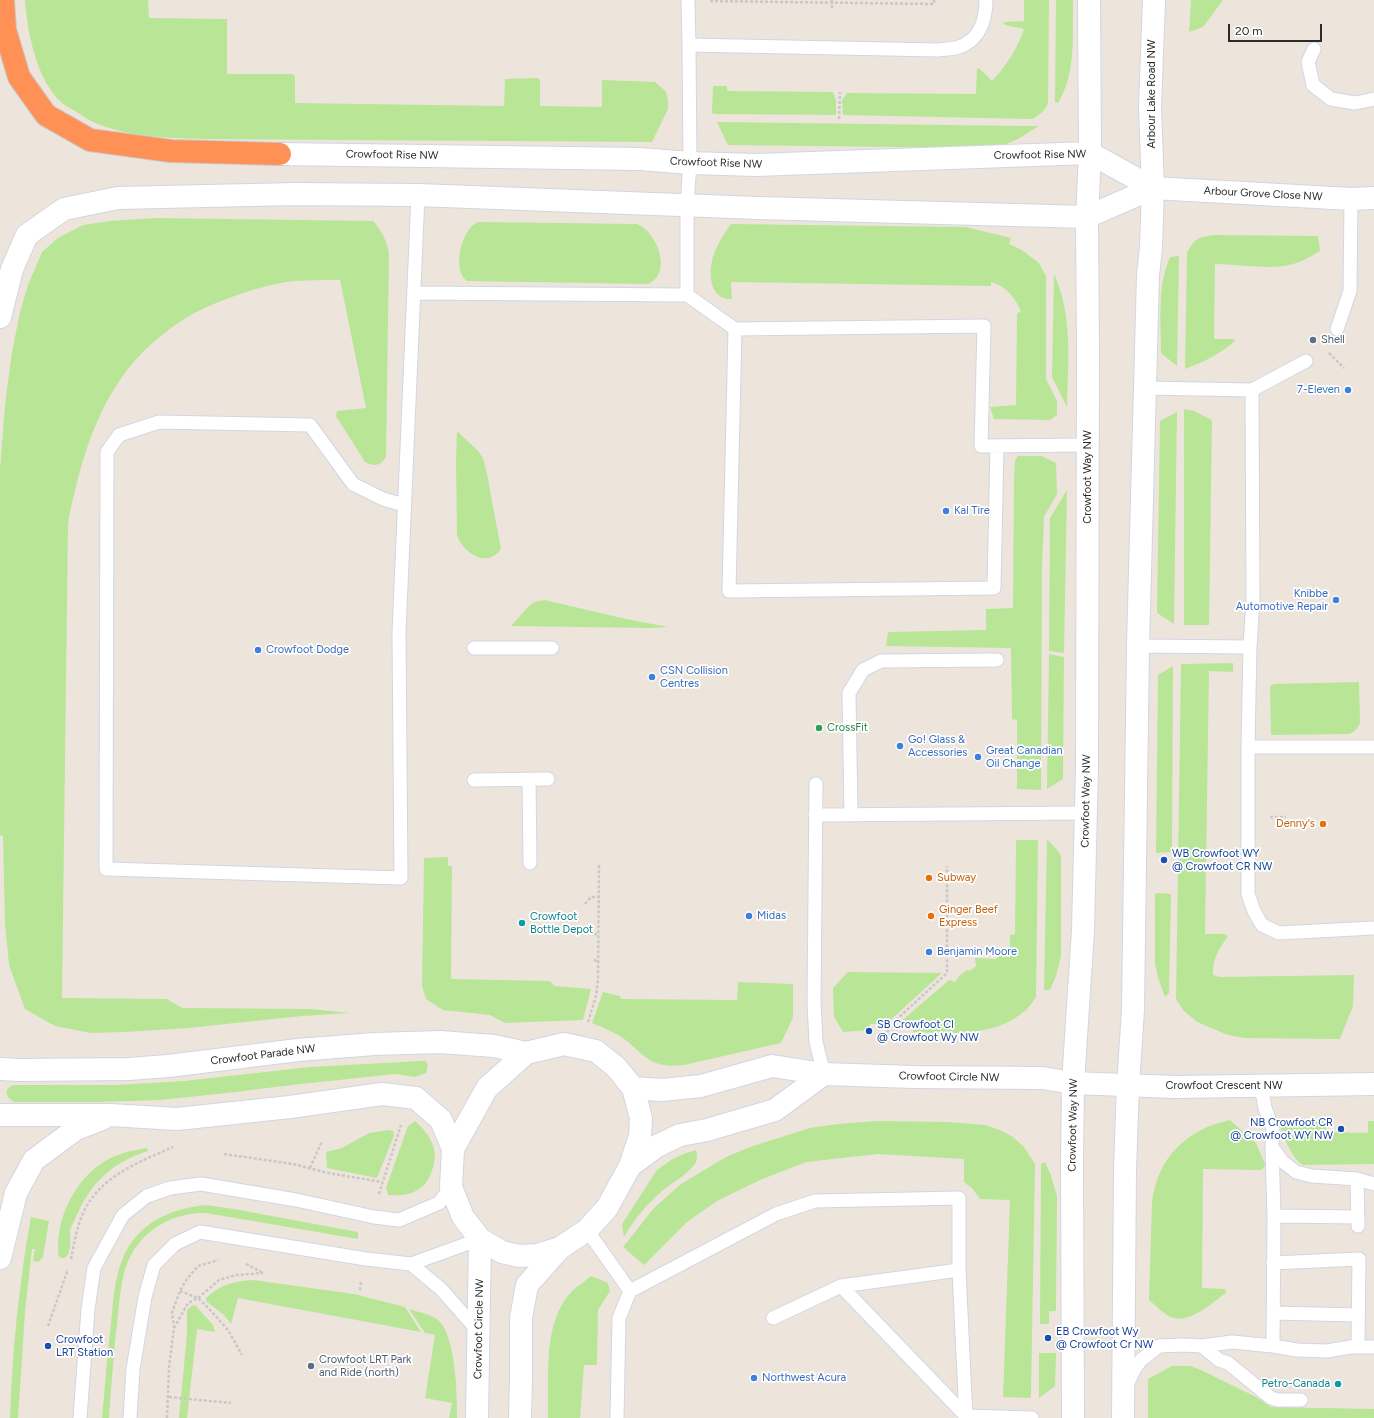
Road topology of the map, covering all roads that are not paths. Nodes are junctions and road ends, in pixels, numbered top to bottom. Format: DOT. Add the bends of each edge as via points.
graph roads {
  1 [pos="3,0"];
  2 [pos="986,0"];
  3 [pos="1089,0"];
  4 [pos="1154,0"];
  5 [pos="688,1"];
  6 [pos="689,45"];
  7 [pos="1314,49"];
  8 [pos="1374,99"];
  9 [pos="1090,153"];
  10 [pos="280,154"];
  11 [pos="690,163"];
  12 [pos="1153,188"];
  13 [pos="418,195"];
  14 [pos="1374,198"];
  15 [pos="1351,199"];
  16 [pos="687,205"];
  17 [pos="1087,217"];
  18 [pos="414,293"];
  19 [pos="687,295"];
  20 [pos="0,317"];
  21 [pos="735,329"];
  22 [pos="1337,329"];
  23 [pos="1306,361"];
  24 [pos="1145,388"];
  25 [pos="1252,390"];
  26 [pos="1087,445"];
  27 [pos="997,446"];
  28 [pos="404,505"];
  29 [pos="1138,646"];
  30 [pos="1250,647"];
  31 [pos="474,648"];
  32 [pos="552,648"];
  33 [pos="997,660"];
  34 [pos="1248,747"];
  35 [pos="1374,747"];
  36 [pos="548,779"];
  37 [pos="474,780"];
  38 [pos="528,780"];
  39 [pos="816,784"];
  40 [pos="1086,812"];
  41 [pos="851,814"];
  42 [pos="815,815"];
  43 [pos="530,863"];
  44 [pos="1374,928"];
  45 [pos="526,1053"];
  46 [pos="0,1069"];
  47 [pos="824,1074"];
  48 [pos="1073,1083"];
  49 [pos="1374,1084"];
  50 [pos="1128,1085"];
  51 [pos="1262,1086"];
  52 [pos="633,1088"];
  53 [pos="0,1115"];
  54 [pos="110,1115"];
  55 [pos="1272,1147"];
  56 [pos="452,1149"];
  57 [pos="630,1166"];
  58 [pos="1357,1179"];
  59 [pos="1374,1184"];
  60 [pos="451,1187"];
  61 [pos="1274,1216"];
  62 [pos="587,1230"];
  63 [pos="480,1239"];
  64 [pos="560,1248"];
  65 [pos="0,1258"];
  66 [pos="1273,1263"];
  67 [pos="411,1264"];
  68 [pos="959,1270"];
  69 [pos="841,1286"];
  70 [pos="630,1291"];
  71 [pos="1273,1313"];
  72 [pos="1358,1315"];
  73 [pos="773,1318"];
  74 [pos="479,1332"];
  75 [pos="1202,1346"];
  76 [pos="1273,1346"];
  77 [pos="1353,1347"];
  78 [pos="1374,1347"];
  79 [pos="1123,1394"];
  80 [pos="1301,1400"];
  81 [pos="966,1417"];
  82 [pos="80,1418"];
  83 [pos="130,1418"];
  84 [pos="477,1418"];
  85 [pos="520,1418"];
  86 [pos="617,1418"];
  87 [pos="1032,1418"];
  88 [pos="1073,1418"];
  89 [pos="1123,1418"];
  1 -- 10 [label="highway" via="5,30 19,77 46,115 90,140 171,151"];
  2 -- 6 [label="lane" via="984,22 973,39 960,47 937,50"];
  3 -- 9 [label="street"];
  4 -- 12 [label="street, Arbour Lake Road NW" via="1150,107"];
  5 -- 6 [label="lane"];
  6 -- 11 [label="lane"];
  7 -- 8 [label="lane" via="1308,62 1313,85 1331,99 1355,103"];
  9 -- 11 [label="street, Crowfoot Rise NW" via="756,165"];
  9 -- 12 [label="street, Crowfoot Rise NW"];
  9 -- 17 [label="street, Crowfoot Way NW"];
  10 -- 11 [label="street, Crowfoot Rise NW" via="640,159"];
  11 -- 16 [label="lane"];
  12 -- 15 [label="street, Arbour Grove Close NW"];
  12 -- 17 [label="street"];
  12 -- 24 [label="street"];
  13 -- 16 [label="street"];
  13 -- 18 [label="lane"];
  13 -- 20 [label="street" via="280,194 118,198 64,208 27,235 12,269"];
  14 -- 15 [label="street, Arbour Grove Close NW"];
  15 -- 22 [label="lane" via="1350,291"];
  16 -- 17 [label="street"];
  16 -- 19 [label="lane"];
  17 -- 26 [label="street, Crowfoot Way NW"];
  18 -- 19 [label="lane"];
  18 -- 28 [label="lane"];
  19 -- 21 [label="lane"];
  21 -- 27 [label="lane" via="984,326 981,446"];
  21 -- 27 [label="lane" via="729,591 994,588"];
  23 -- 25 [label="lane"];
  24 -- 25 [label="lane"];
  24 -- 29 [label="street"];
  25 -- 30 [label="lane" via="1253,600"];
  26 -- 27 [label="lane"];
  26 -- 40 [label="street, Crowfoot Way NW"];
  28 -- 28 [label="lane" via="398,632 401,878 106,869 107,452 119,435 159,422 310,426 353,484 383,499"];
  29 -- 30 [label="lane"];
  29 -- 50 [label="street" via="1133,1010"];
  30 -- 34 [label="lane"];
  31 -- 32 [label="lane"];
  33 -- 41 [label="lane" via="881,661 863,670 849,693"];
  34 -- 35 [label="lane"];
  34 -- 44 [label="lane" via="1248,894 1262,925 1279,933"];
  36 -- 38 [label="lane"];
  37 -- 38 [label="lane"];
  38 -- 43 [label="lane"];
  39 -- 42 [label="lane"];
  40 -- 41 [label="lane"];
  40 -- 48 [label="street, Crowfoot Way NW" via="1084,930"];
  41 -- 42 [label="lane"];
  42 -- 47 [label="lane" via="814,1003 816,1042"];
  45 -- 46 [label="street, Crowfoot Parade NW" via="494,1046 440,1042 374,1044 129,1069"];
  45 -- 52 [label="street" via="564,1044 596,1051 616,1067"];
  45 -- 56 [label="street" via="488,1088"];
  47 -- 48 [label="street, Crowfoot Circle NW" via="1042,1078"];
  47 -- 52 [label="street, Crowfoot Circle NW" via="772,1066 701,1086 662,1090"];
  47 -- 57 [label="street" via="775,1110 707,1130 680,1135 657,1146"];
  48 -- 50 [label="street, Crowfoot Crescent NW"];
  48 -- 88 [label="street, Crowfoot Way NW"];
  49 -- 51 [label="street, Crowfoot Crescent NW"];
  50 -- 51 [label="street, Crowfoot Crescent NW"];
  50 -- 79 [label="street"];
  51 -- 55 [label="lane" via="1265,1108 1273,1129"];
  52 -- 57 [label="street" via="641,1118 640,1136"];
  53 -- 54 [label="street"];
  54 -- 56 [label="street" via="177,1119 382,1094 416,1098 441,1120"];
  54 -- 65 [label="street" via="76,1129 34,1160 16,1193"];
  55 -- 58 [label="lane" via="1282,1162 1296,1172 1312,1176"];
  55 -- 61 [label="lane"];
  56 -- 60 [label="street"];
  57 -- 62 [label="street" via="607,1208"];
  58 -- 59 [label="lane"];
  58 -- 61 [label="lane" via="1358,1222"];
  60 -- 63 [label="street" via="462,1217"];
  60 -- 82 [label="lane" via="439,1203 398,1220 374,1218 296,1200 201,1184 170,1188 147,1196 123,1215 94,1268 88,1309"];
  61 -- 66 [label="lane"];
  62 -- 64 [label="street"];
  62 -- 70 [label="lane"];
  63 -- 64 [label="street" via="502,1252 519,1256 537,1255"];
  63 -- 67 [label="lane"];
  63 -- 74 [label="street, Crowfoot Circle NW"];
  64 -- 85 [label="street" via="527,1285 521,1318"];
  66 -- 71 [label="lane"];
  66 -- 72 [label="lane" via="1358,1259"];
  67 -- 74 [label="lane" via="441,1289"];
  67 -- 83 [label="lane" via="200,1232 175,1244 154,1265 145,1297 133,1369"];
  68 -- 69 [label="lane"];
  68 -- 70 [label="lane" via="960,1198 815,1201 776,1214"];
  68 -- 81 [label="lane"];
  69 -- 73 [label="lane"];
  69 -- 81 [label="lane"];
  70 -- 86 [label="lane" via="619,1318"];
  71 -- 72 [label="lane"];
  71 -- 76 [label="lane"];
  72 -- 77 [label="lane" via="1358,1343"];
  74 -- 84 [label="street, Crowfoot Circle NW"];
  75 -- 76 [label="lane" via="1232,1342"];
  75 -- 79 [label="lane" via="1159,1346 1135,1368"];
  75 -- 80 [label="lane" via="1219,1360 1228,1363 1271,1398"];
  76 -- 77 [label="lane" via="1312,1351"];
  77 -- 78 [label="lane"];
  79 -- 89 [label="street"];
  81 -- 87 [label="lane"];
}
